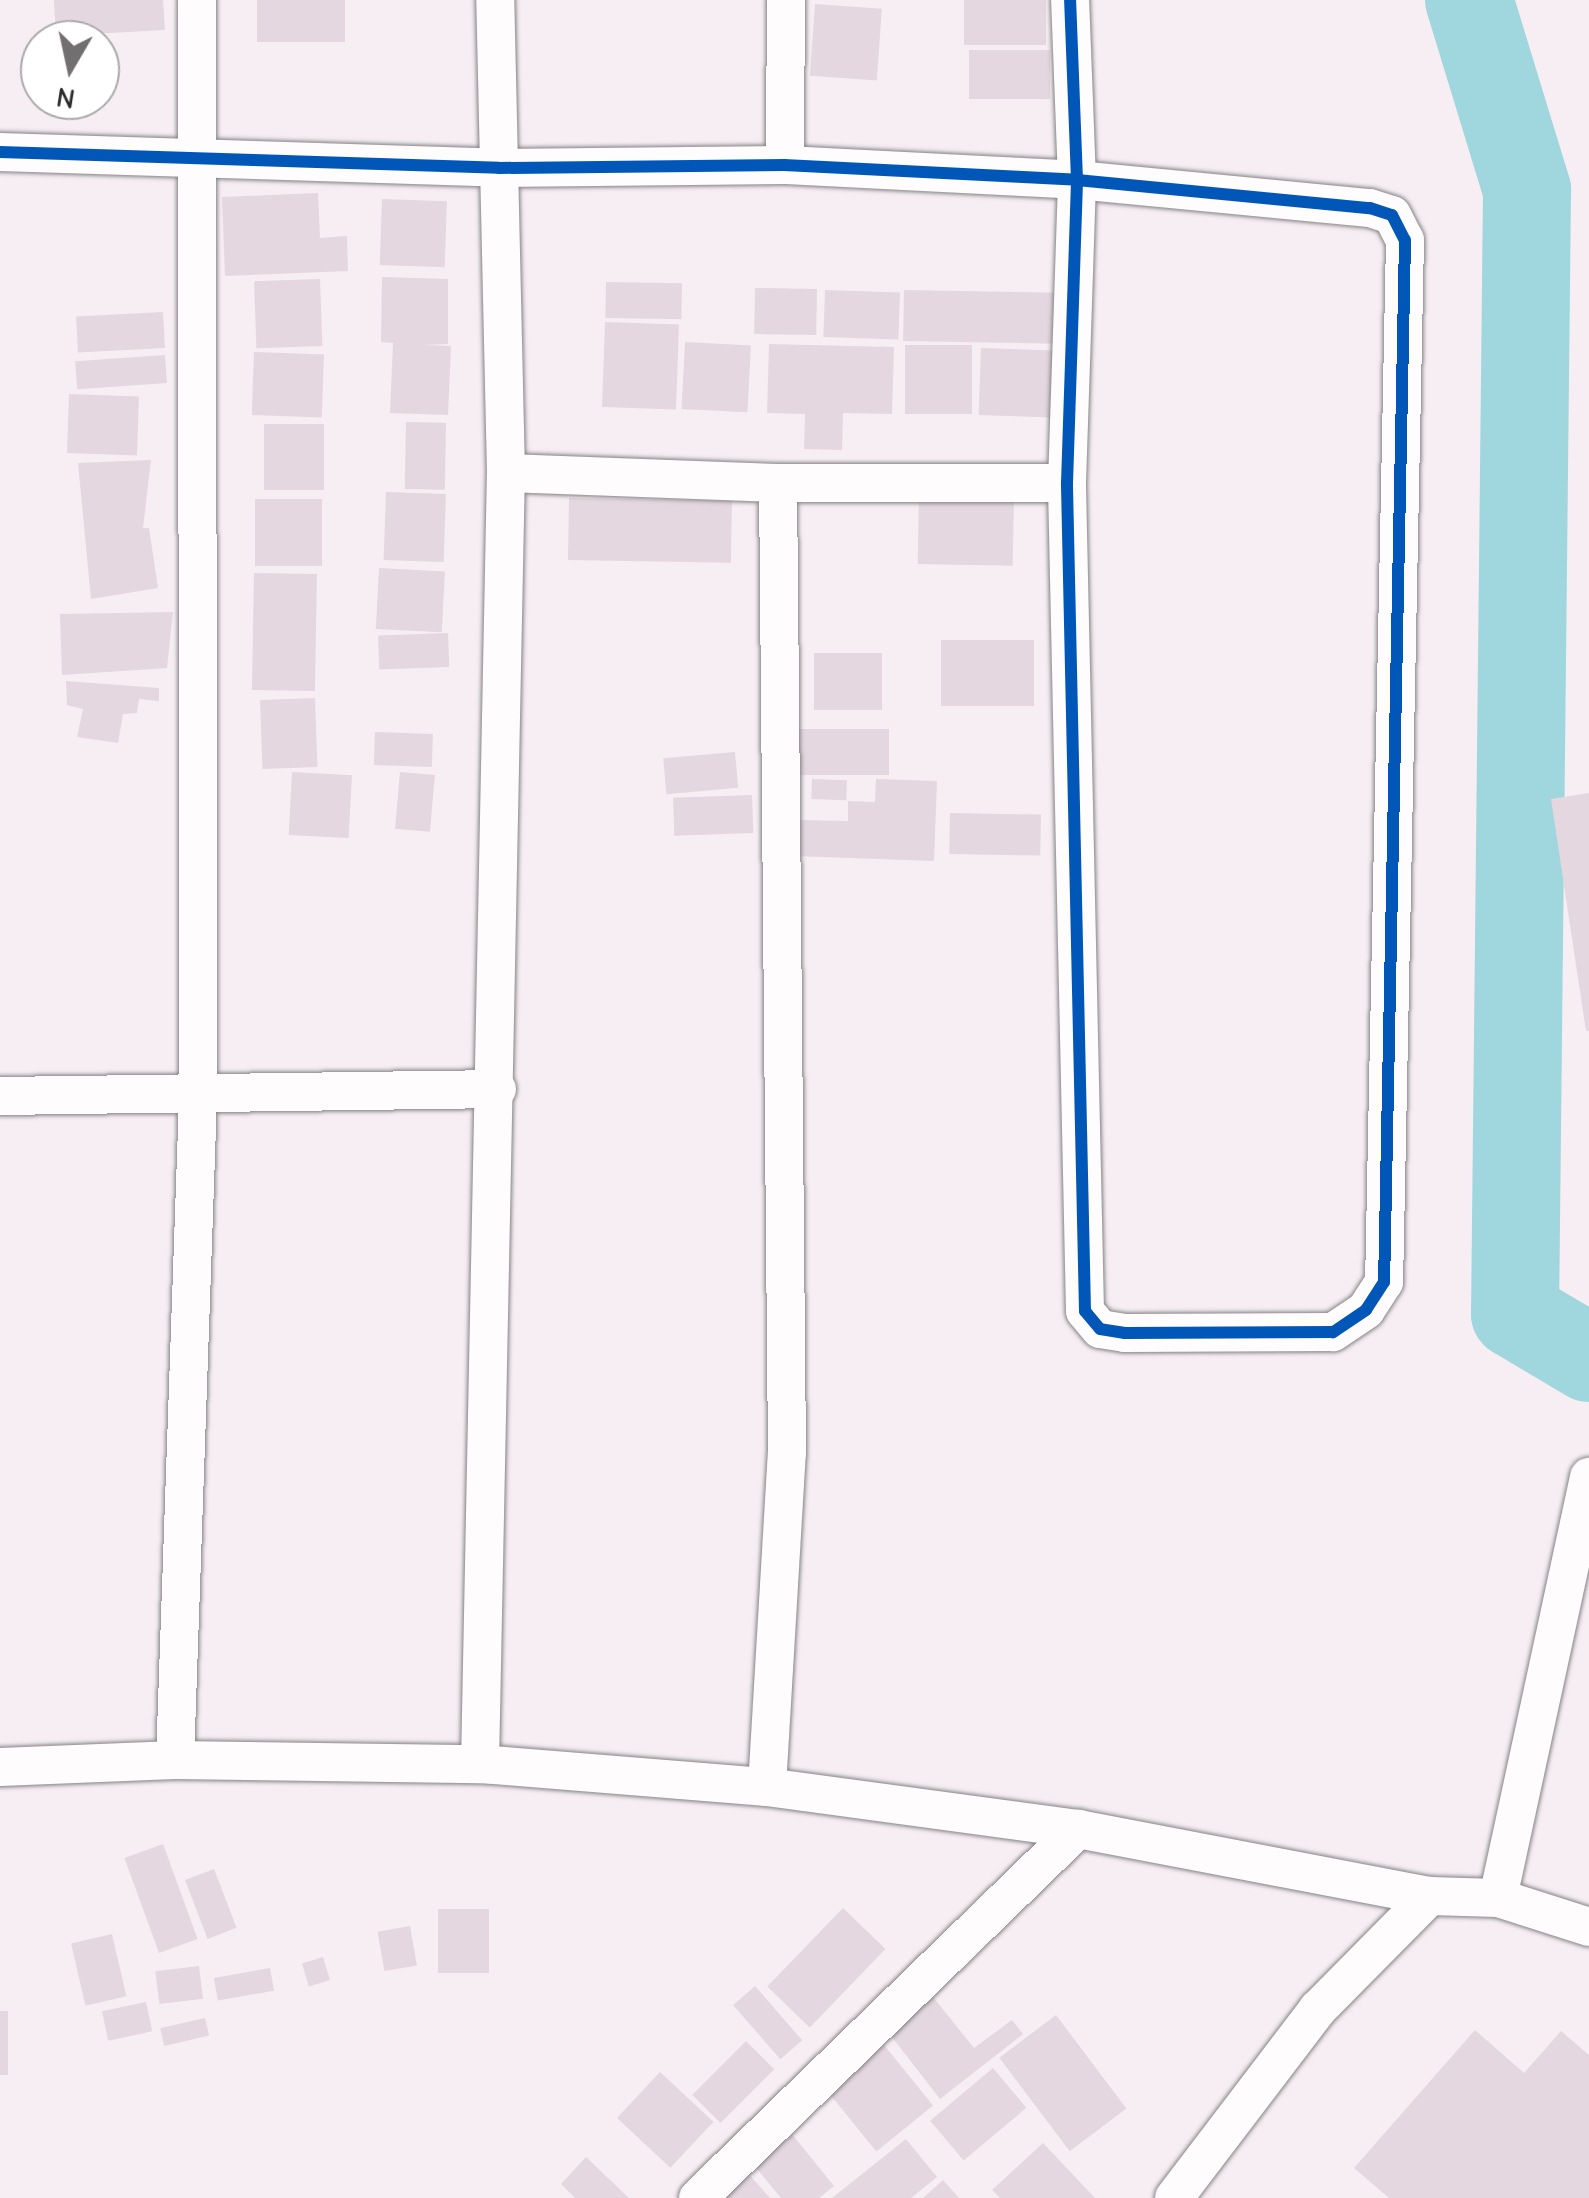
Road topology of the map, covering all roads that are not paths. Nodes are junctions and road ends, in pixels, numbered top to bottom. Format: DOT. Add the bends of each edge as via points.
graph roads {
  1 [pos="196,0"];
  2 [pos="495,0"];
  3 [pos="786,0"];
  4 [pos="1070,0"];
  5 [pos="0,152"];
  6 [pos="196,154"];
  7 [pos="785,165"];
  8 [pos="499,168"];
  9 [pos="1078,180"];
  10 [pos="506,473"];
  11 [pos="778,483"];
  12 [pos="1067,483"];
  13 [pos="497,1089"];
  14 [pos="0,1096"];
  15 [pos="198,1097"];
  16 [pos="1589,1478"];
  17 [pos="175,1760"];
  18 [pos="480,1764"];
  19 [pos="0,1766"];
  20 [pos="766,1787"];
  21 [pos="1078,1829"];
  22 [pos="1430,1896"];
  23 [pos="1498,1898"];
  24 [pos="1589,1927"];
  25 [pos="698,2198"];
  26 [pos="1174,2198"];
  1 -- 6 [label="street"];
  2 -- 8 [label="street"];
  3 -- 7 [label="street"];
  4 -- 9 [label="street"];
  5 -- 6 [label="street"];
  6 -- 8 [label="street"];
  6 -- 15 [label="street"];
  7 -- 8 [label="street"];
  7 -- 9 [label="street"];
  8 -- 10 [label="street"];
  9 -- 12 [label="street"];
  9 -- 12 [label="street" via="1370,208 1392,215 1404,240 1384,1282 1366,1310 1333,1332 1125,1333 1100,1329 1084,1311"];
  10 -- 11 [label="street"];
  10 -- 13 [label="street"];
  11 -- 12 [label="street"];
  11 -- 20 [label="street" via="786,1454"];
  13 -- 15 [label="street"];
  13 -- 18 [label="street"];
  14 -- 15 [label="street"];
  15 -- 17 [label="street"];
  16 -- 23 [label="street"];
  17 -- 18 [label="street"];
  17 -- 19 [label="street"];
  18 -- 20 [label="street"];
  20 -- 21 [label="street"];
  21 -- 22 [label="street"];
  21 -- 25 [label="street"];
  22 -- 23 [label="street"];
  22 -- 26 [label="street" via="1318,2009"];
  23 -- 24 [label="street"];
}
